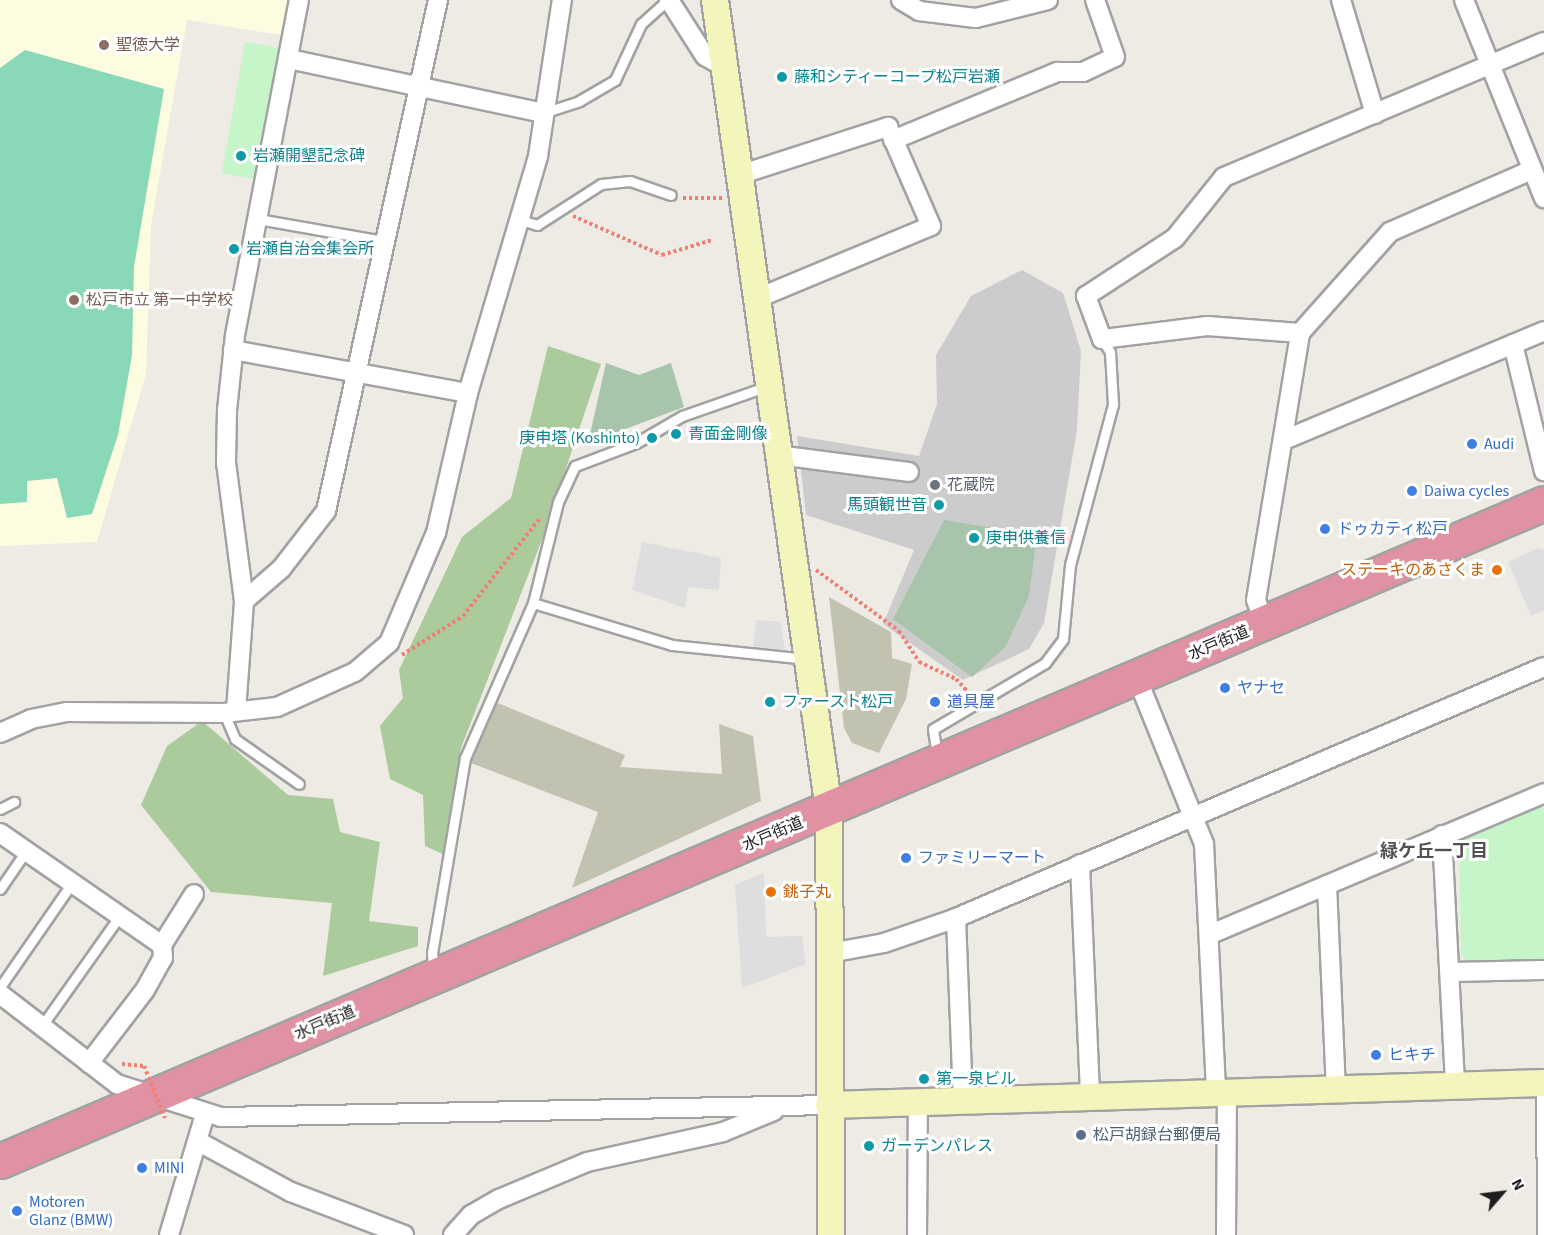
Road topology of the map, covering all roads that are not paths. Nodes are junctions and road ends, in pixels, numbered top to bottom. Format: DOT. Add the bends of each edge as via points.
graph roads {
  1 [pos="299,0"];
  2 [pos="438,0"];
  3 [pos="562,0"];
  4 [pos="668,0"];
  5 [pos="716,0"];
  6 [pos="902,0"];
  7 [pos="1048,0"];
  8 [pos="1095,0"];
  9 [pos="1341,0"];
  10 [pos="1464,0"];
  11 [pos="1544,42"];
  12 [pos="289,59"];
  13 [pos="1490,64"];
  14 [pos="724,67"];
  15 [pos="416,89"];
  16 [pos="543,113"];
  17 [pos="1375,114"];
  18 [pos="893,140"];
  19 [pos="1532,170"];
  20 [pos="740,185"];
  21 [pos="671,195"];
  22 [pos="1544,198"];
  23 [pos="258,219"];
  24 [pos="521,220"];
  25 [pos="383,241"];
  26 [pos="756,299"];
  27 [pos="1544,331"];
  28 [pos="1300,333"];
  29 [pos="1102,339"];
  30 [pos="1513,344"];
  31 [pos="233,350"];
  32 [pos="355,371"];
  33 [pos="768,386"];
  34 [pos="468,393"];
  35 [pos="1284,440"];
  36 [pos="778,455"];
  37 [pos="1544,471"];
  38 [pos="909,472"];
  39 [pos="1544,503"];
  40 [pos="244,601"];
  41 [pos="533,603"];
  42 [pos="1264,623"];
  43 [pos="809,660"];
  44 [pos="1544,667"];
  45 [pos="1137,678"];
  46 [pos="230,712"];
  47 [pos="0,733"];
  48 [pos="941,762"];
  49 [pos="299,784"];
  50 [pos="1544,793"];
  51 [pos="14,801"];
  52 [pos="0,808"];
  53 [pos="829,810"];
  54 [pos="1194,814"];
  55 [pos="0,833"];
  56 [pos="1442,835"];
  57 [pos="26,851"];
  58 [pos="1080,864"];
  59 [pos="72,884"];
  60 [pos="1327,885"];
  61 [pos="0,889"];
  62 [pos="194,894"];
  63 [pos="119,917"];
  64 [pos="956,918"];
  65 [pos="1210,934"];
  66 [pos="162,945"];
  67 [pos="830,953"];
  68 [pos="1544,970"];
  69 [pos="1450,972"];
  70 [pos="434,977"];
  71 [pos="0,987"];
  72 [pos="0,994"];
  73 [pos="41,1027"];
  74 [pos="89,1063"];
  75 [pos="1543,1083"];
  76 [pos="1455,1086"];
  77 [pos="1336,1089"];
  78 [pos="1222,1092"];
  79 [pos="1090,1096"];
  80 [pos="963,1100"];
  81 [pos="918,1101"];
  82 [pos="829,1105"];
  83 [pos="162,1107"];
  84 [pos="776,1110"];
  85 [pos="205,1114"];
  86 [pos="201,1143"];
  87 [pos="0,1161"];
  88 [pos="1543,1164"];
  89 [pos="1543,1194"];
  90 [pos="169,1235"];
  91 [pos="404,1235"];
  92 [pos="453,1235"];
  93 [pos="831,1235"];
  94 [pos="917,1235"];
  95 [pos="1226,1235"];
  96 [pos="1542,1235"];
  1 -- 12 [label="street"];
  2 -- 15 [label="street"];
  3 -- 16 [label="street"];
  4 -- 14 [label="street" via="705,56"];
  4 -- 16 [label="lane" via="641,24 615,80 579,101"];
  5 -- 14 [label="street"];
  6 -- 7 [label="street" via="919,10 976,18"];
  8 -- 18 [label="street" via="1115,57 1083,72 1056,72"];
  9 -- 17 [label="street"];
  10 -- 13 [label="street"];
  11 -- 13 [label="street"];
  12 -- 15 [label="street"];
  12 -- 23 [label="street"];
  13 -- 17 [label="street"];
  13 -- 19 [label="street"];
  14 -- 20 [label="street"];
  15 -- 16 [label="street"];
  15 -- 25 [label="street"];
  16 -- 24 [label="street"];
  17 -- 29 [label="street" via="1224,177 1175,238 1086,296"];
  18 -- 20 [label="street" via="888,127"];
  18 -- 26 [label="street" via="932,226"];
  19 -- 22 [label="street"];
  19 -- 28 [label="street" via="1390,232"];
  20 -- 26 [label="street"];
  21 -- 24 [label="lane" via="630,181 601,184 537,225"];
  23 -- 25 [label="lane"];
  23 -- 31 [label="street"];
  24 -- 34 [label="street"];
  25 -- 32 [label="street"];
  26 -- 33 [label="street"];
  27 -- 30 [label="street"];
  28 -- 29 [label="street" via="1207,326"];
  28 -- 35 [label="street"];
  29 -- 48 [label="lane" via="1110,352 1113,404 1070,565 1063,639 1046,663 933,729 931,739"];
  30 -- 35 [label="street"];
  30 -- 37 [label="street"];
  31 -- 32 [label="street"];
  31 -- 40 [label="street" via="226,462"];
  32 -- 34 [label="street"];
  32 -- 40 [label="street" via="326,511 281,569"];
  33 -- 36 [label="street"];
  33 -- 41 [label="lane" via="682,416 636,443 585,459 575,466 555,516"];
  34 -- 46 [label="street" via="436,533 400,626 375,658 277,707"];
  35 -- 42 [label="street" via="1256,600"];
  36 -- 38 [label="street"];
  36 -- 43 [label="street"];
  39 -- 42 [label="highway, 水戸街道"];
  40 -- 46 [label="street"];
  41 -- 43 [label="lane" via="672,645"];
  41 -- 70 [label="lane" via="465,758 432,953"];
  42 -- 45 [label="highway, 水戸街道"];
  43 -- 53 [label="street"];
  44 -- 54 [label="street"];
  45 -- 48 [label="highway, 水戸街道"];
  45 -- 54 [label="street"];
  46 -- 47 [label="street" via="67,712 31,719"];
  46 -- 49 [label="lane" via="235,739"];
  48 -- 53 [label="highway, 水戸街道"];
  50 -- 56 [label="street"];
  51 -- 52 [label="lane"];
  53 -- 67 [label="street"];
  53 -- 70 [label="highway, 水戸街道"];
  54 -- 58 [label="street"];
  54 -- 65 [label="street" via="1203,844"];
  55 -- 57 [label="street"];
  56 -- 60 [label="street"];
  56 -- 69 [label="street"];
  57 -- 59 [label="street"];
  57 -- 61 [label="lane"];
  58 -- 64 [label="street"];
  58 -- 79 [label="street"];
  59 -- 63 [label="street"];
  59 -- 71 [label="lane"];
  60 -- 65 [label="street"];
  60 -- 77 [label="street"];
  62 -- 66 [label="street"];
  63 -- 66 [label="street"];
  63 -- 73 [label="lane"];
  64 -- 67 [label="street" via="884,943"];
  64 -- 80 [label="street"];
  65 -- 78 [label="street"];
  66 -- 74 [label="street" via="163,958 145,990"];
  67 -- 82 [label="street"];
  68 -- 69 [label="street"];
  69 -- 76 [label="street"];
  70 -- 83 [label="highway, 水戸街道"];
  72 -- 73 [label="street"];
  73 -- 74 [label="street"];
  74 -- 83 [label="street" via="117,1084"];
  75 -- 76 [label="street"];
  75 -- 88 [label="lane"];
  76 -- 77 [label="street"];
  77 -- 78 [label="street"];
  78 -- 79 [label="street"];
  78 -- 95 [label="street"];
  79 -- 80 [label="street"];
  80 -- 81 [label="street"];
  81 -- 82 [label="street"];
  81 -- 94 [label="street"];
  82 -- 84 [label="street"];
  82 -- 93 [label="street"];
  83 -- 85 [label="street"];
  83 -- 87 [label="highway, 水戸街道"];
  84 -- 85 [label="street" via="258,1119"];
  84 -- 92 [label="street" via="723,1132 587,1162 499,1199 471,1215"];
  85 -- 86 [label="street"];
  86 -- 90 [label="street"];
  86 -- 91 [label="street" via="291,1192"];
  88 -- 89 [label="lane"];
  89 -- 96 [label="lane"];
}
